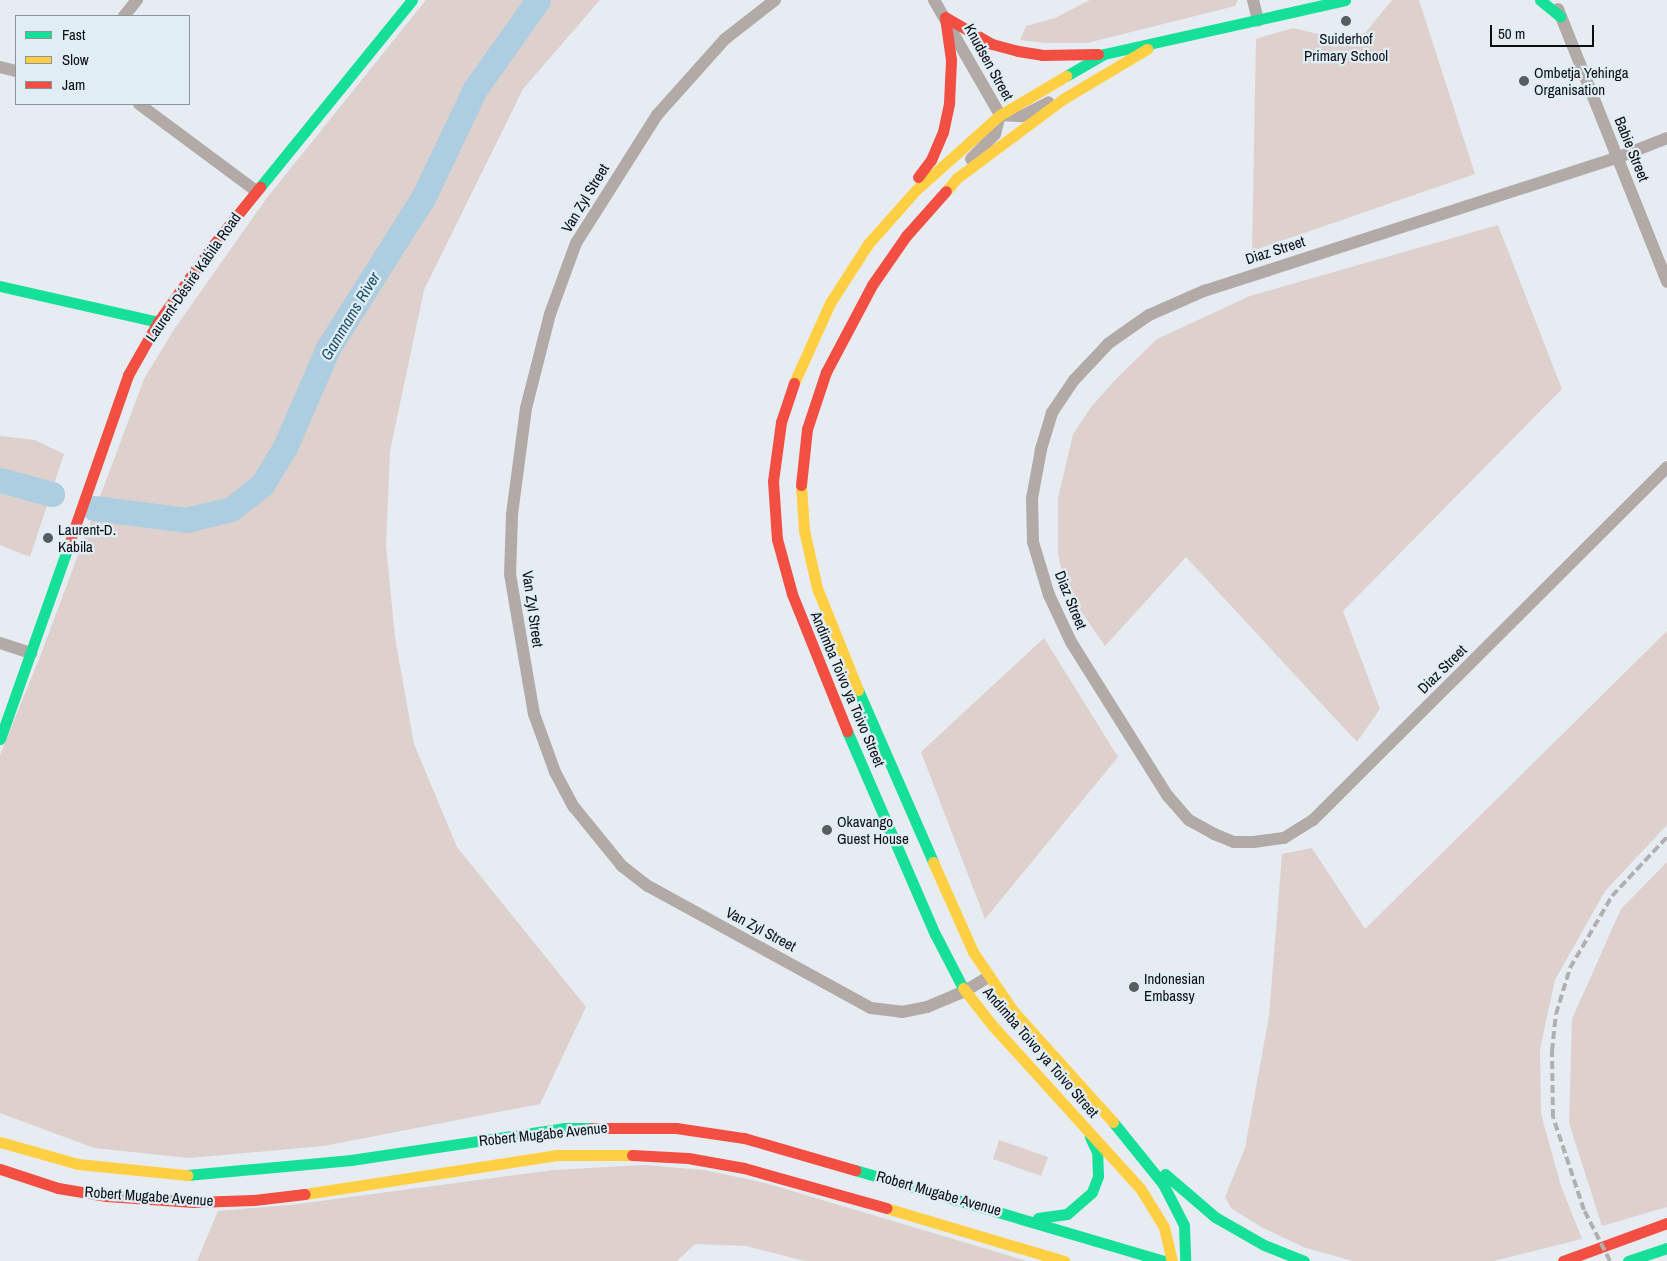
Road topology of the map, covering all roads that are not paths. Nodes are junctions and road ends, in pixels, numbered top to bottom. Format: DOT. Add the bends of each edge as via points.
graph roads {
  1 [pos="137,0"];
  2 [pos="412,0"];
  3 [pos="775,0"];
  4 [pos="934,0"];
  5 [pos="1253,0"];
  6 [pos="1345,0"];
  7 [pos="1540,0"];
  8 [pos="1554,0"];
  9 [pos="125,15"];
  10 [pos="1560,16"];
  11 [pos="945,17"];
  12 [pos="1258,20"];
  13 [pos="1165,40"];
  14 [pos="1104,54"];
  15 [pos="0,68"];
  16 [pos="15,71"];
  17 [pos="1063,99"];
  18 [pos="140,105"];
  19 [pos="1000,115"];
  20 [pos="1667,138"];
  21 [pos="1618,156"];
  22 [pos="956,178"];
  23 [pos="256,191"];
  24 [pos="868,244"];
  25 [pos="1667,282"];
  26 [pos="0,286"];
  27 [pos="158,322"];
  28 [pos="1667,467"];
  29 [pos="0,643"];
  30 [pos="30,653"];
  31 [pos="0,739"];
  32 [pos="988,977"];
  33 [pos="965,991"];
  34 [pos="1086,1128"];
  35 [pos="0,1131"];
  36 [pos="1125,1135"];
  37 [pos="0,1142"];
  38 [pos="78,1164"];
  39 [pos="3,1171"];
  40 [pos="1025,1218"];
  41 [pos="1667,1223"];
  42 [pos="1667,1248"];
  43 [pos="1633,1259"];
  44 [pos="1064,1261"];
  45 [pos="1164,1261"];
  46 [pos="1172,1261"];
  47 [pos="1185,1261"];
  48 [pos="1304,1261"];
  49 [pos="1563,1261"];
  1 -- 9 [label="street"];
  2 -- 23 [label="street, Laurent-Désiré Kabila Road"];
  3 -- 33 [label="street, Van Zyl Street" via="725,39 657,115 576,243 550,314 526,408 512,515 510,574 533,705 555,772 574,807 622,866 648,886 871,1008 902,1012 927,1007"];
  4 -- 11 [label="street, Knudsen Street"];
  5 -- 12 [label="street"];
  6 -- 12 [label="street, Andimba Toivo ya Toivo Street"];
  7 -- 10 [label="street"];
  8 -- 10 [label="street, Babie Street"];
  10 -- 21 [label="street, Babie Street"];
  11 -- 14 [label="street" via="992,44 1018,51 1042,55"];
  11 -- 19 [label="street, Knudsen Street"];
  11 -- 24 [label="street" via="951,60 949,102 943,132 930,160"];
  12 -- 13 [label="street, Andimba Toivo ya Toivo Street"];
  13 -- 14 [label="street, Andimba Toivo ya Toivo Street"];
  13 -- 17 [label="street, Andimba Toivo ya Toivo Street"];
  14 -- 19 [label="street, Andimba Toivo ya Toivo Street"];
  15 -- 16 [label="street"];
  17 -- 19 [label="street, Andimba Toivo ya Toivo Street" via="1046,102 1022,116"];
  17 -- 22 [label="street, Andimba Toivo ya Toivo Street"];
  18 -- 23 [label="street"];
  19 -- 22 [label="street, Andimba Toivo ya Toivo Street" via="995,134"];
  19 -- 24 [label="street, Andimba Toivo ya Toivo Street" via="916,190"];
  20 -- 21 [label="street, Diaz Street"];
  21 -- 25 [label="street, Babie Street"];
  21 -- 28 [label="street, Diaz Street" via="1206,290 1150,315 1109,343 1074,380 1052,413 1032,498 1033,542 1049,595 1071,642 1167,794 1190,820 1214,834 1234,842 1254,842 1284,838 1312,820"];
  22 -- 32 [label="street, Andimba Toivo ya Toivo Street" via="906,236 872,285 826,372 807,429 801,478 804,530 817,588 948,901"];
  23 -- 27 [label="street, Laurent-Désiré Kabila Road"];
  24 -- 33 [label="street, Andimba Toivo ya Toivo Street" via="830,303 793,384 781,422 773,481 777,539 792,594 827,686 920,905"];
  26 -- 27 [label="street"];
  27 -- 30 [label="street, Laurent-Désiré Kabila Road" via="128,375"];
  29 -- 30 [label="street"];
  30 -- 31 [label="street, Laurent-Désiré Kabila Road"];
  32 -- 33 [label="street, Van Zyl Street"];
  32 -- 36 [label="street, Andimba Toivo ya Toivo Street" via="1014,1012"];
  33 -- 34 [label="street, Andimba Toivo ya Toivo Street"];
  34 -- 40 [label="street" via="1097,1152 1098,1176 1092,1192 1067,1214"];
  34 -- 46 [label="street, Andimba Toivo ya Toivo Street" via="1140,1188 1159,1217"];
  35 -- 38 [label="street"];
  36 -- 47 [label="street, Andimba Toivo ya Toivo Street" via="1163,1184 1179,1213 1186,1235"];
  36 -- 48 [label="street" via="1192,1201 1264,1245"];
  37 -- 38 [label="street, Robert Mugabe Avenue"];
  38 -- 40 [label="street, Robert Mugabe Avenue" via="196,1176 351,1160 564,1128 676,1128 744,1138"];
  39 -- 44 [label="street, Robert Mugabe Avenue" via="58,1188 106,1196 193,1202 254,1200 335,1190 557,1156 617,1154 688,1158 744,1168"];
  40 -- 45 [label="street, Robert Mugabe Avenue"];
  41 -- 49 [label="street"];
  42 -- 43 [label="street"];
}
